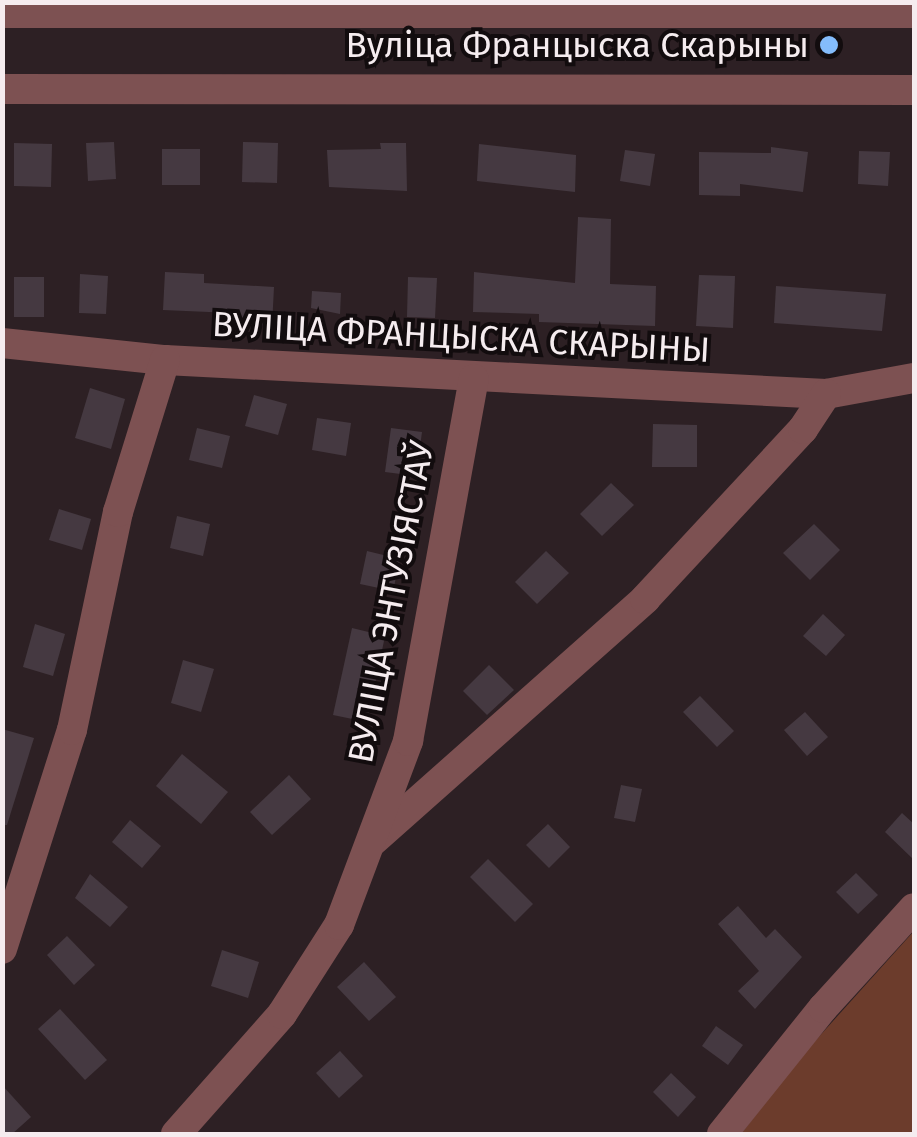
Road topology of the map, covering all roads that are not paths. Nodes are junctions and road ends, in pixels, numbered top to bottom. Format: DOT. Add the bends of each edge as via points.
graph roads {
  1 [pos="607,8"];
  2 [pos="2,12"];
  3 [pos="914,13"];
  4 [pos="2,88"];
  5 [pos="914,90"];
  6 [pos="2,342"];
  7 [pos="165,360"];
  8 [pos="914,378"];
  9 [pos="474,379"];
  10 [pos="826,394"];
  11 [pos="371,843"];
  12 [pos="914,908"];
  13 [pos="2,949"];
  14 [pos="176,1134"];
  15 [pos="722,1134"];
  1 -- 2 [label="street"];
  1 -- 3 [label="street"];
  4 -- 5 [label="street"];
  6 -- 7 [label="street, ВУЛІЦА ФРАНЦЫСКА СКАРЫНЫ"];
  7 -- 9 [label="street, ВУЛІЦА ФРАНЦЫСКА СКАРЫНЫ"];
  7 -- 13 [label="street" via="118,512 72,730"];
  8 -- 10 [label="street, ВУЛІЦА ФРАНЦЫСКА СКАРЫНЫ"];
  9 -- 10 [label="street, ВУЛІЦА ФРАНЦЫСКА СКАРЫНЫ"];
  9 -- 11 [label="street, ВУЛІЦА ЭНТУЗІЯСТАЎ" via="408,740"];
  10 -- 11 [label="street" via="804,429 646,599"];
  11 -- 14 [label="street, ВУЛІЦА ЭНТУЗІЯСТАЎ" via="339,925 282,1014"];
  12 -- 15 [label="street" via="822,1008"];
}
